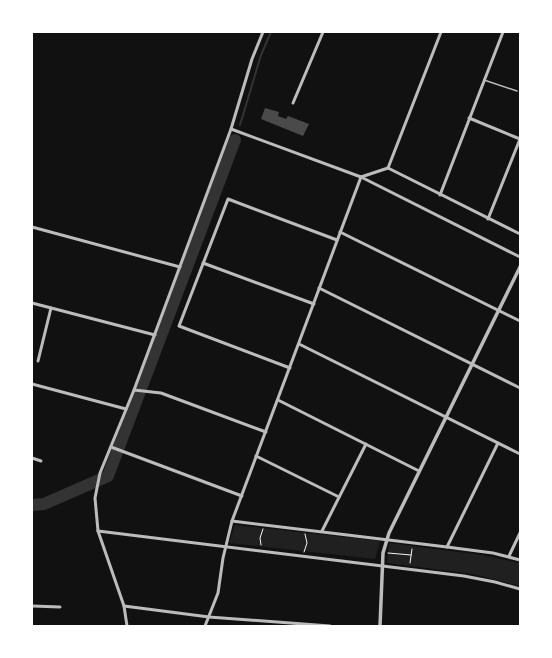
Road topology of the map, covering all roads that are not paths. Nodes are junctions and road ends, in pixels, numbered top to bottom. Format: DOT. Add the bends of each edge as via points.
graph roads {
  1 [pos="263,32"];
  2 [pos="323,32"];
  3 [pos="441,32"];
  4 [pos="503,32"];
  5 [pos="484,80"];
  6 [pos="517,91"];
  7 [pos="293,103"];
  8 [pos="469,118"];
  9 [pos="231,129"];
  10 [pos="520,139"];
  11 [pos="388,168"];
  12 [pos="361,177"];
  13 [pos="440,194"];
  14 [pos="488,219"];
  15 [pos="32,227"];
  16 [pos="340,232"];
  17 [pos="520,234"];
  18 [pos="338,240"];
  19 [pos="520,256"];
  20 [pos="203,262"];
  21 [pos="180,267"];
  22 [pos="520,267"];
  23 [pos="320,288"];
  24 [pos="32,303"];
  25 [pos="314,304"];
  26 [pos="51,308"];
  27 [pos="498,310"];
  28 [pos="520,321"];
  29 [pos="155,334"];
  30 [pos="299,344"];
  31 [pos="38,361"];
  32 [pos="472,364"];
  33 [pos="290,368"];
  34 [pos="32,384"];
  35 [pos="520,388"];
  36 [pos="135,390"];
  37 [pos="278,400"];
  38 [pos="126,410"];
  39 [pos="446,417"];
  40 [pos="266,432"];
  41 [pos="498,443"];
  42 [pos="366,444"];
  43 [pos="112,448"];
  44 [pos="520,454"];
  45 [pos="256,456"];
  46 [pos="32,458"];
  47 [pos="41,460"];
  48 [pos="419,471"];
  49 [pos="242,496"];
  50 [pos="339,497"];
  51 [pos="232,521"];
  52 [pos="98,531"];
  53 [pos="322,531"];
  54 [pos="520,533"];
  55 [pos="386,539"];
  56 [pos="447,546"];
  57 [pos="225,547"];
  58 [pos="508,556"];
  59 [pos="520,560"];
  60 [pos="382,565"];
  61 [pos="520,589"];
  62 [pos="32,606"];
  63 [pos="124,606"];
  64 [pos="60,607"];
  65 [pos="209,617"];
  66 [pos="127,626"];
  67 [pos="205,626"];
  68 [pos="330,626"];
  69 [pos="380,626"];
  1 -- 9 [label="street"];
  2 -- 7 [label="street"];
  3 -- 11 [label="street"];
  4 -- 5 [label="street"];
  5 -- 6 [label="lane"];
  5 -- 8 [label="street"];
  8 -- 10 [label="street"];
  8 -- 13 [label="street"];
  9 -- 12 [label="street"];
  9 -- 21 [label="street"];
  10 -- 14 [label="street"];
  11 -- 12 [label="street"];
  11 -- 13 [label="street"];
  12 -- 16 [label="street"];
  12 -- 19 [label="street"];
  13 -- 14 [label="street"];
  14 -- 17 [label="street"];
  15 -- 21 [label="street"];
  16 -- 18 [label="street"];
  16 -- 27 [label="street"];
  18 -- 20 [label="street" via="228,199"];
  18 -- 23 [label="street"];
  20 -- 25 [label="street"];
  20 -- 33 [label="street" via="179,326"];
  21 -- 29 [label="street"];
  22 -- 27 [label="street"];
  23 -- 25 [label="street"];
  23 -- 32 [label="street"];
  24 -- 26 [label="street"];
  25 -- 30 [label="street"];
  26 -- 29 [label="street"];
  26 -- 31 [label="street"];
  27 -- 28 [label="street"];
  27 -- 32 [label="street"];
  29 -- 36 [label="street"];
  30 -- 33 [label="street"];
  30 -- 39 [label="street"];
  32 -- 35 [label="street"];
  32 -- 39 [label="street"];
  33 -- 37 [label="street"];
  34 -- 38 [label="street"];
  36 -- 38 [label="street"];
  36 -- 40 [label="street" via="167,395"];
  37 -- 40 [label="street"];
  37 -- 42 [label="street"];
  38 -- 43 [label="street"];
  39 -- 41 [label="street"];
  39 -- 48 [label="street"];
  40 -- 45 [label="street"];
  41 -- 44 [label="street"];
  41 -- 56 [label="street"];
  42 -- 48 [label="street"];
  42 -- 50 [label="street"];
  43 -- 49 [label="street"];
  43 -- 52 [label="street" via="100,473 96,494"];
  45 -- 49 [label="street"];
  45 -- 50 [label="street"];
  46 -- 47 [label="street"];
  48 -- 55 [label="street"];
  49 -- 51 [label="street"];
  50 -- 53 [label="street"];
  51 -- 53 [label="street"];
  51 -- 57 [label="street"];
  52 -- 57 [label="street"];
  52 -- 63 [label="street"];
  53 -- 55 [label="street"];
  54 -- 58 [label="street"];
  55 -- 56 [label="street"];
  55 -- 60 [label="street"];
  56 -- 58 [label="street"];
  57 -- 60 [label="street"];
  57 -- 65 [label="street" via="218,592"];
  58 -- 59 [label="street"];
  60 -- 61 [label="street" via="481,579"];
  60 -- 69 [label="street"];
  62 -- 64 [label="street"];
  63 -- 65 [label="street"];
  63 -- 66 [label="street"];
  65 -- 67 [label="street"];
  65 -- 68 [label="street"];
}
